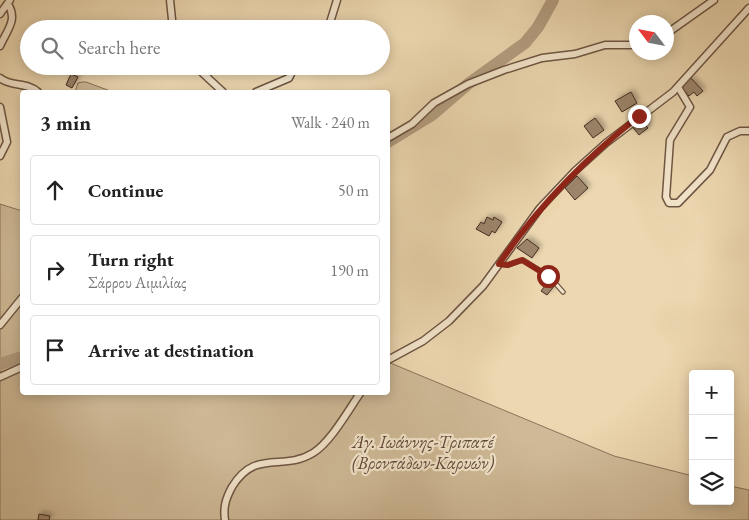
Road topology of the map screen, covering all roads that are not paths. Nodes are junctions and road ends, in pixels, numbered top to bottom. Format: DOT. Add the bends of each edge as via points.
graph roads {
  1 [pos="170,0"];
  2 [pos="337,0"];
  3 [pos="714,0"];
  4 [pos="9,2"];
  5 [pos="749,8"];
  6 [pos="0,14"];
  7 [pos="172,20"];
  8 [pos="331,20"];
  9 [pos="674,28"];
  10 [pos="629,45"];
  11 [pos="0,46"];
  12 [pos="205,75"];
  13 [pos="290,75"];
  14 [pos="0,78"];
  15 [pos="678,87"];
  16 [pos="35,90"];
  17 [pos="221,90"];
  18 [pos="261,90"];
  19 [pos="0,107"];
  20 [pos="749,131"];
  21 [pos="390,137"];
  22 [pos="0,156"];
  23 [pos="499,264"];
  24 [pos="563,292"];
  25 [pos="20,300"];
  26 [pos="0,325"];
  27 [pos="390,359"];
  28 [pos="20,368"];
  29 [pos="0,377"];
  30 [pos="359,395"];
  31 [pos="224,520"];
  1 -- 7 [label="street"];
  2 -- 8 [label="street"];
  3 -- 9 [label="street"];
  4 -- 6 [label="street"];
  4 -- 11 [label="street" via="13,18"];
  5 -- 15 [label="street"];
  10 -- 21 [label="street" via="605,46 542,58 504,70 468,84 434,103 412,124"];
  12 -- 17 [label="street"];
  13 -- 18 [label="street"];
  14 -- 16 [label="street"];
  15 -- 20 [label="street" via="690,107 670,140 666,197 669,203 678,203 710,170 727,137"];
  15 -- 23 [label="street" via="606,142 575,171 540,208"];
  19 -- 22 [label="street" via="6,142"];
  23 -- 24 [label="lane" via="508,265 522,260 548,276"];
  23 -- 27 [label="street" via="483,286 440,329"];
  25 -- 26 [label="street"];
  28 -- 29 [label="street"];
  30 -- 31 [label="street" via="315,452 300,458 253,466 241,474 226,499"];
}
